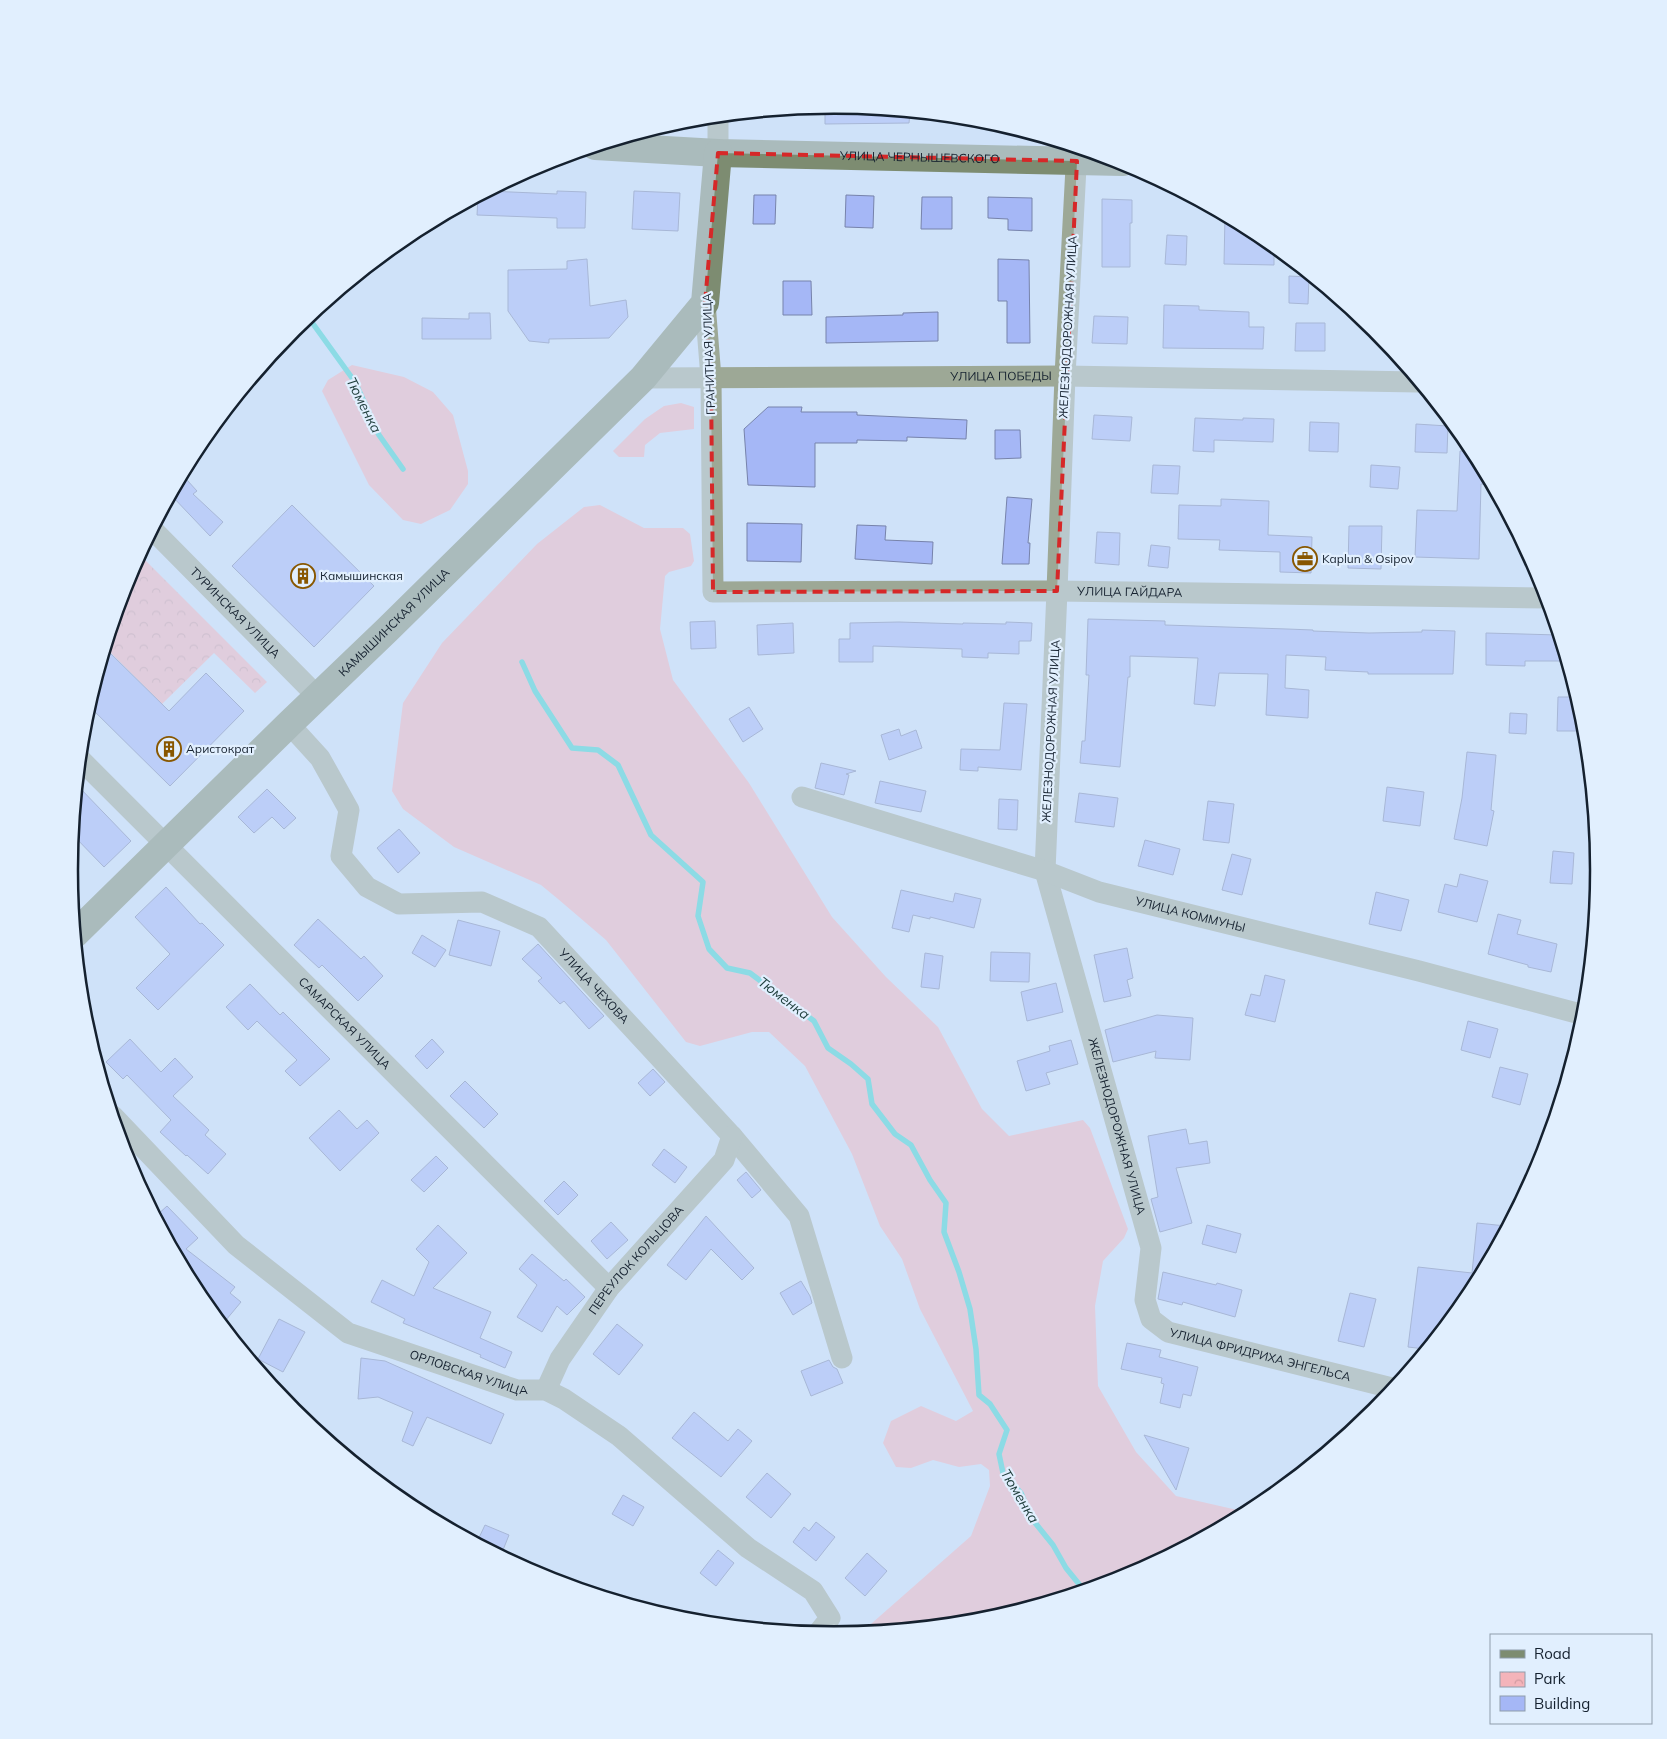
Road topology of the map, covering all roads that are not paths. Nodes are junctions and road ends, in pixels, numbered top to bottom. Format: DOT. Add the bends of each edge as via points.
graph roads {
  1 [pos="718,123"];
  2 [pos="654,135"];
  3 [pos="613,147"];
  4 [pos="718,152"];
  5 [pos="1077,154"];
  6 [pos="705,303"];
  7 [pos="1065,376"];
  8 [pos="643,378"];
  9 [pos="711,378"];
  10 [pos="1411,382"];
  11 [pos="156,533"];
  12 [pos="1058,590"];
  13 [pos="713,592"];
  14 [pos="1539,598"];
  15 [pos="317,696"];
  16 [pos="289,724"];
  17 [pos="85,764"];
  18 [pos="802,797"];
  19 [pos="166,846"];
  20 [pos="1045,871"];
  21 [pos="80,929"];
  22 [pos="1576,1013"];
  23 [pos="123,1126"];
  24 [pos="732,1136"];
  25 [pos="609,1288"];
  26 [pos="1145,1300"];
  27 [pos="842,1358"];
  28 [pos="1385,1386"];
  29 [pos="546,1390"];
  30 [pos="824,1626"];
  1 -- 4 [label="street, ГРАНИТНАЯ УЛИЦА"];
  2 -- 4 [label="street"];
  3 -- 4 [label="street"];
  4 -- 5 [label="street, УЛИЦА ЧЕРНЫШЕВСКОГО"];
  4 -- 6 [label="street, ГРАНИТНАЯ УЛИЦА"];
  5 -- 7 [label="street, ЖЕЛЕЗНОДОРОЖНАЯ УЛИЦА"];
  6 -- 8 [label="street, КАМЫШИНСКАЯ УЛИЦА"];
  6 -- 9 [label="street, ГРАНИТНАЯ УЛИЦА"];
  7 -- 9 [label="street, УЛИЦА ПОБЕДЫ"];
  7 -- 10 [label="street, УЛИЦА ПОБЕДЫ"];
  7 -- 12 [label="street, ЖЕЛЕЗНОДОРОЖНАЯ УЛИЦА"];
  8 -- 9 [label="street, УЛИЦА ПОБЕДЫ"];
  8 -- 15 [label="street, КАМЫШИНСКАЯ УЛИЦА"];
  9 -- 13 [label="street, ГРАНИТНАЯ УЛИЦА"];
  11 -- 15 [label="street, ТУРИНСКАЯ УЛИЦА"];
  12 -- 13 [label="street, УЛИЦА ГАЙДАРА"];
  12 -- 14 [label="street, УЛИЦА ГАЙДАРА"];
  12 -- 20 [label="street, ЖЕЛЕЗНОДОРОЖНАЯ УЛИЦА"];
  15 -- 16 [label="street, КАМЫШИНСКАЯ УЛИЦА"];
  16 -- 19 [label="street, КАМЫШИНСКАЯ УЛИЦА"];
  16 -- 24 [label="street, УЛИЦА ЧЕХОВА" via="320,758 349,810 340,856 367,887 399,904 482,902 539,927"];
  17 -- 19 [label="street, САМАРСКАЯ УЛИЦА"];
  18 -- 20 [label="street, УЛИЦА КОММУНЫ"];
  19 -- 21 [label="street, КАМЫШИНСКАЯ УЛИЦА"];
  19 -- 25 [label="street, САМАРСКАЯ УЛИЦА"];
  20 -- 22 [label="street, УЛИЦА КОММУНЫ" via="1099,892"];
  20 -- 26 [label="street, ЖЕЛЕЗНОДОРОЖНАЯ УЛИЦА" via="1151,1248"];
  23 -- 29 [label="street, ОРЛОВСКАЯ УЛИЦА" via="236,1245 348,1332 517,1390"];
  24 -- 25 [label="street, ПЕРЕУЛОК КОЛЬЦОВА" via="724,1160"];
  24 -- 27 [label="street, УЛИЦА ЧЕХОВА" via="799,1216"];
  25 -- 29 [label="street, ПЕРЕУЛОК КОЛЬЦОВА" via="560,1359"];
  26 -- 28 [label="street, УЛИЦА ФРИДРИХА ЭНГЕЛЬСА" via="1152,1319 1168,1332"];
  29 -- 30 [label="street, ОРЛОВСКАЯ УЛИЦА" via="619,1436 748,1548 813,1591"];
}
